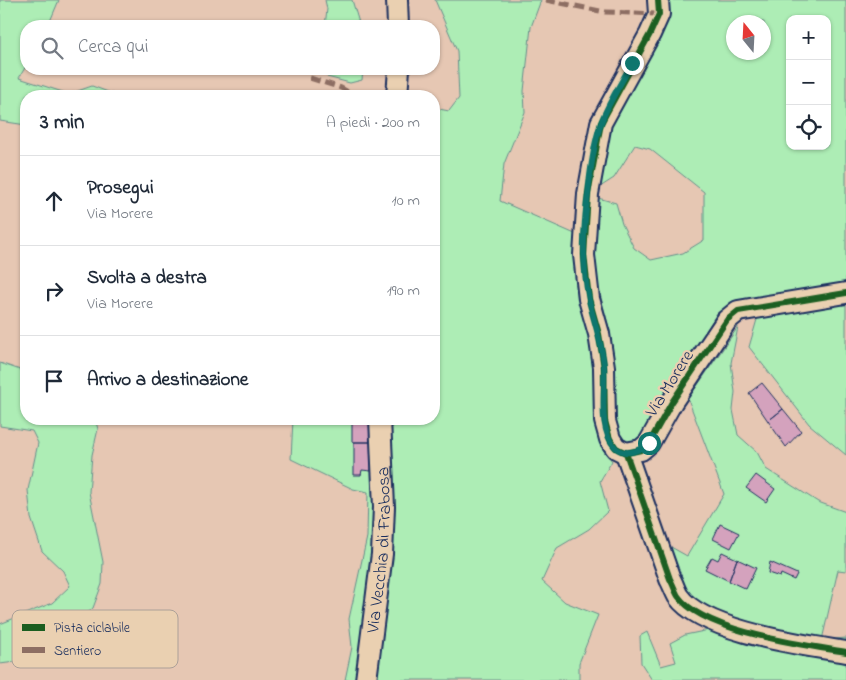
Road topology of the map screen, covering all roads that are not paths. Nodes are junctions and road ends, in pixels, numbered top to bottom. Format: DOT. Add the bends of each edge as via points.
graph roads {
  1 [pos="396,0"];
  2 [pos="658,0"];
  3 [pos="398,20"];
  4 [pos="399,75"];
  5 [pos="397,90"];
  6 [pos="846,293"];
  7 [pos="380,425"];
  8 [pos="626,453"];
  9 [pos="846,652"];
  10 [pos="366,680"];
  1 -- 3 [label="street"];
  2 -- 8 [label="street" via="659,14 650,34 601,123 588,194 584,255 589,299 604,367 605,421 610,440"];
  4 -- 5 [label="street"];
  6 -- 8 [label="street, Via Morere" via="738,311 726,320 649,443 641,450"];
  7 -- 10 [label="street, Via Vecchia di Frabosa" via="384,507 382,554"];
  8 -- 9 [label="street" via="679,597 716,622 774,640"];
}
